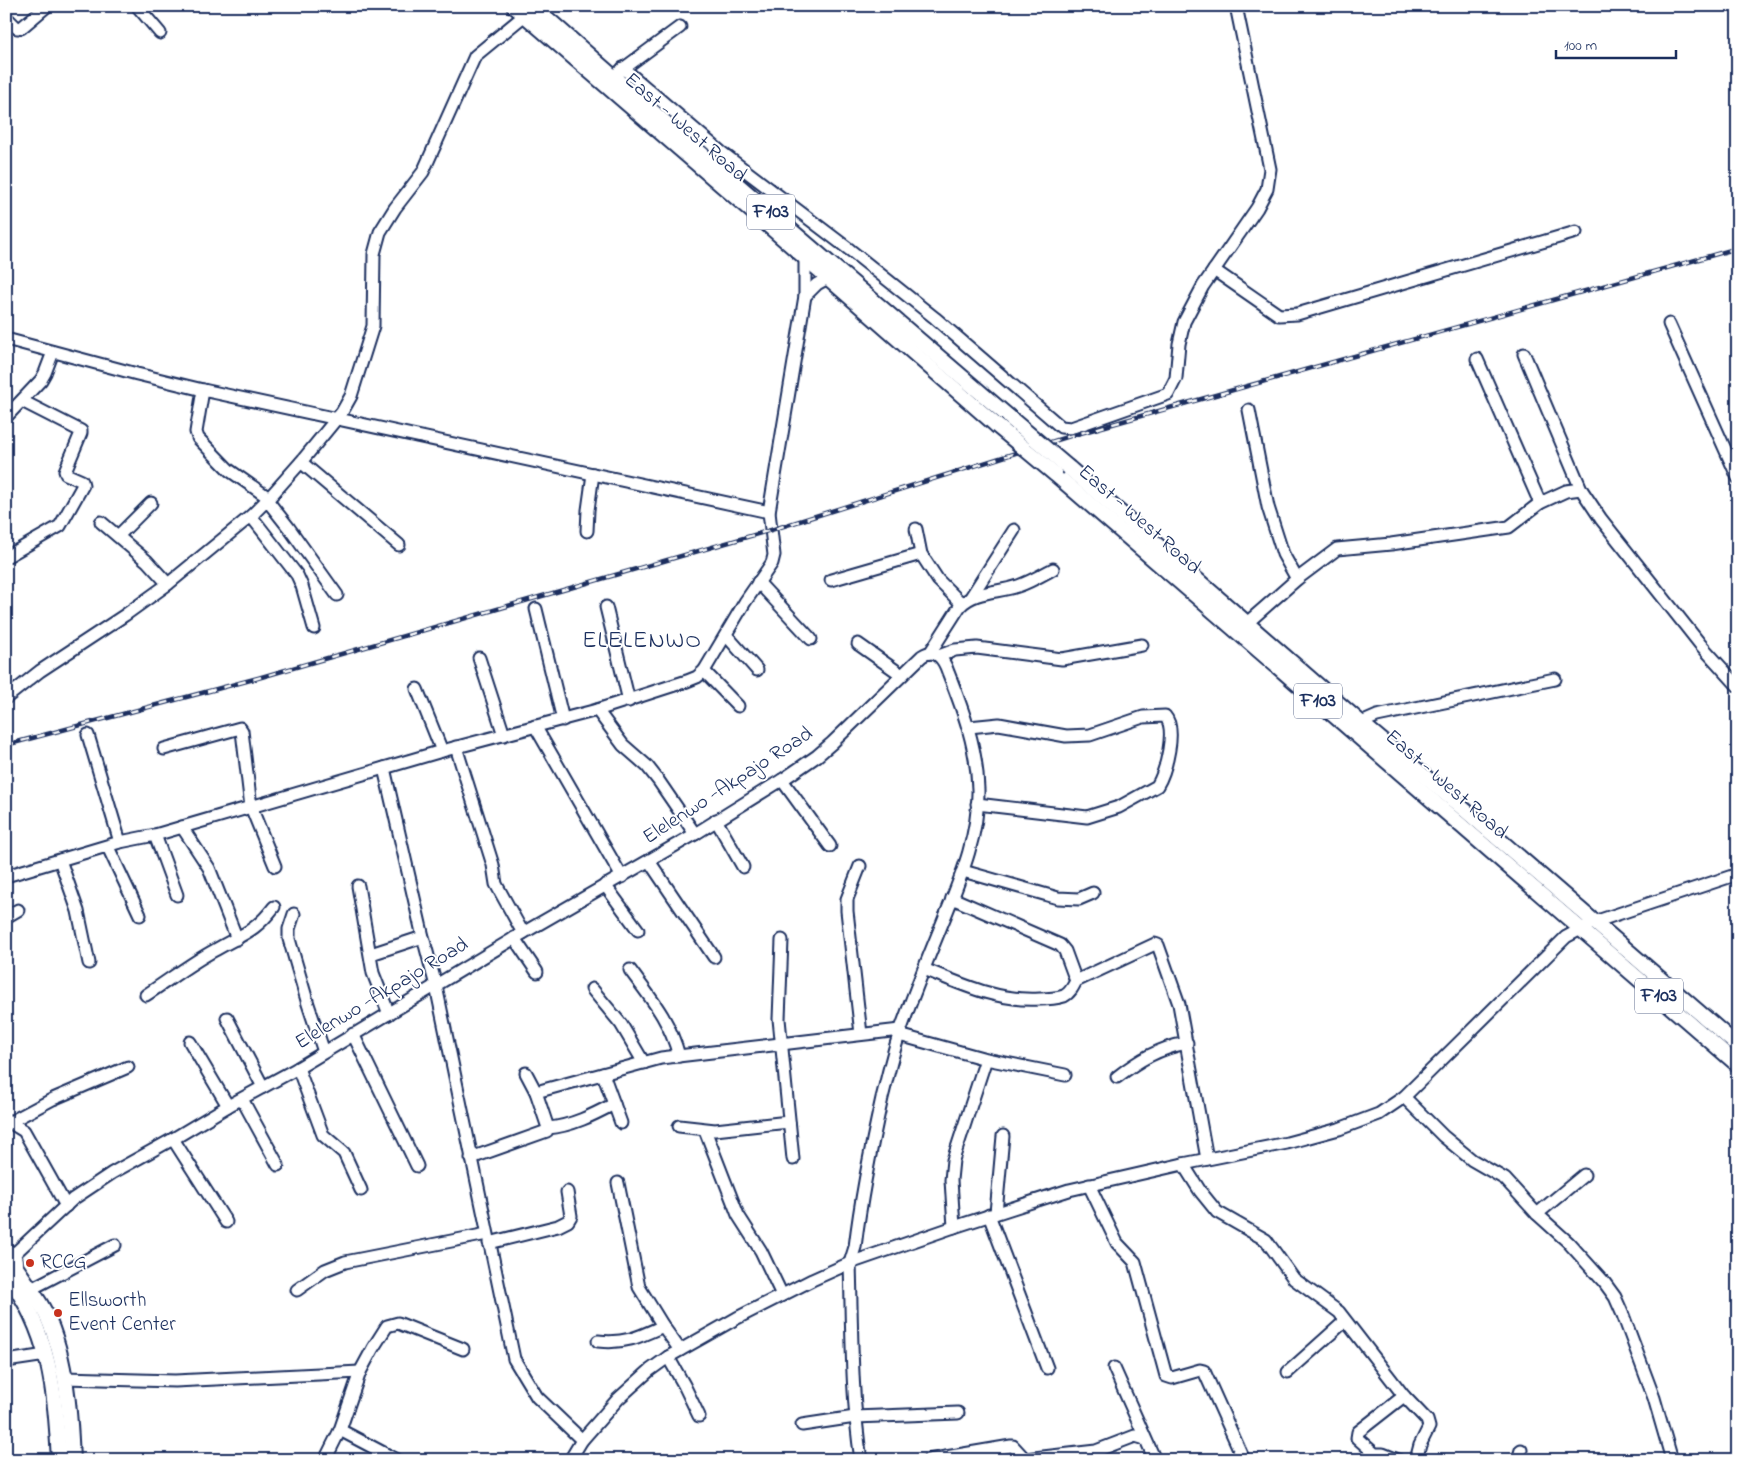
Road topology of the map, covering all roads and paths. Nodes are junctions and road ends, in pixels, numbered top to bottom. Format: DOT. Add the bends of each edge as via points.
graph roads {
  1 [pos="47,6"];
  2 [pos="140,8"];
  3 [pos="529,8"];
  4 [pos="1240,9"];
  5 [pos="6,17"];
  6 [pos="680,28"];
  7 [pos="160,33"];
  8 [pos="618,72"];
  9 [pos="714,155"];
  10 [pos="1576,232"];
  11 [pos="806,258"];
  12 [pos="1214,270"];
  13 [pos="828,278"];
  14 [pos="805,296"];
  15 [pos="1669,324"];
  16 [pos="6,339"];
  17 [pos="53,352"];
  18 [pos="1524,354"];
  19 [pos="1477,359"];
  20 [pos="203,390"];
  21 [pos="22,401"];
  22 [pos="1249,410"];
  23 [pos="6,418"];
  24 [pos="336,419"];
  25 [pos="301,462"];
  26 [pos="593,474"];
  27 [pos="1738,478"];
  28 [pos="1581,489"];
  29 [pos="268,499"];
  30 [pos="1540,502"];
  31 [pos="151,503"];
  32 [pos="769,512"];
  33 [pos="251,516"];
  34 [pos="101,522"];
  35 [pos="916,529"];
  36 [pos="1014,530"];
  37 [pos="587,531"];
  38 [pos="118,536"];
  39 [pos="400,545"];
  40 [pos="921,554"];
  41 [pos="6,558"];
  42 [pos="1053,569"];
  43 [pos="1296,579"];
  44 [pos="831,580"];
  45 [pos="758,582"];
  46 [pos="168,584"];
  47 [pos="337,595"];
  48 [pos="966,600"];
  49 [pos="606,607"];
  50 [pos="536,609"];
  51 [pos="1247,623"];
  52 [pos="314,628"];
  53 [pos="726,635"];
  54 [pos="811,640"];
  55 [pos="858,644"];
  56 [pos="1142,645"];
  57 [pos="934,654"];
  58 [pos="479,658"];
  59 [pos="757,670"];
  60 [pos="704,671"];
  61 [pos="902,675"];
  62 [pos="1555,680"];
  63 [pos="1738,686"];
  64 [pos="417,689"];
  65 [pos="6,698"];
  66 [pos="629,701"];
  67 [pos="738,706"];
  68 [pos="597,710"];
  69 [pos="563,720"];
  70 [pos="1361,723"];
  71 [pos="535,726"];
  72 [pos="968,727"];
  73 [pos="88,735"];
  74 [pos="504,735"];
  75 [pos="456,747"];
  76 [pos="164,749"];
  77 [pos="442,751"];
  78 [pos="384,768"];
  79 [pos="782,780"];
  80 [pos="977,804"];
  81 [pos="251,807"];
  82 [pos="716,820"];
  83 [pos="182,827"];
  84 [pos="695,834"];
  85 [pos="155,835"];
  86 [pos="120,842"];
  87 [pos="830,846"];
  88 [pos="108,847"];
  89 [pos="60,860"];
  90 [pos="649,861"];
  91 [pos="276,866"];
  92 [pos="860,866"];
  93 [pos="743,867"];
  94 [pos="963,870"];
  95 [pos="1738,874"];
  96 [pos="6,876"];
  97 [pos="622,877"];
  98 [pos="605,885"];
  99 [pos="358,886"];
  100 [pos="1093,893"];
  101 [pos="177,895"];
  102 [pos="952,898"];
  103 [pos="274,907"];
  104 [pos="18,910"];
  105 [pos="294,914"];
  106 [pos="140,915"];
  107 [pos="6,917"];
  108 [pos="1594,922"];
  109 [pos="1581,928"];
  110 [pos="638,930"];
  111 [pos="519,936"];
  112 [pos="423,937"];
  113 [pos="237,939"];
  114 [pos="782,940"];
  115 [pos="371,954"];
  116 [pos="714,956"];
  117 [pos="89,963"];
  118 [pos="924,969"];
  119 [pos="630,970"];
  120 [pos="537,972"];
  121 [pos="1076,981"];
  122 [pos="436,986"];
  123 [pos="592,989"];
  124 [pos="146,995"];
  125 [pos="389,1014"];
  126 [pos="227,1018"];
  127 [pos="900,1032"];
  128 [pos="353,1034"];
  129 [pos="861,1034"];
  130 [pos="190,1042"];
  131 [pos="1187,1043"];
  132 [pos="781,1044"];
  133 [pos="1738,1046"];
  134 [pos="324,1052"];
  135 [pos="679,1056"];
  136 [pos="986,1059"];
  137 [pos="644,1063"];
  138 [pos="1738,1065"];
  139 [pos="128,1068"];
  140 [pos="298,1068"];
  141 [pos="526,1073"];
  142 [pos="602,1074"];
  143 [pos="1066,1076"];
  144 [pos="1117,1077"];
  145 [pos="263,1087"];
  146 [pos="536,1092"];
  147 [pos="1404,1097"];
  148 [pos="242,1098"];
  149 [pos="614,1104"];
  150 [pos="228,1106"];
  151 [pos="8,1121"];
  152 [pos="789,1122"];
  153 [pos="621,1123"];
  154 [pos="679,1126"];
  155 [pos="548,1128"];
  156 [pos="705,1130"];
  157 [pos="1003,1136"];
  158 [pos="173,1139"];
  159 [pos="471,1158"];
  160 [pos="793,1159"];
  161 [pos="1207,1159"];
  162 [pos="278,1164"];
  163 [pos="1183,1164"];
  164 [pos="417,1166"];
  165 [pos="1584,1175"];
  166 [pos="618,1183"];
  167 [pos="1089,1185"];
  168 [pos="361,1190"];
  169 [pos="567,1192"];
  170 [pos="66,1206"];
  171 [pos="993,1214"];
  172 [pos="1537,1214"];
  173 [pos="226,1222"];
  174 [pos="954,1227"];
  175 [pos="488,1238"];
  176 [pos="115,1245"];
  177 [pos="10,1262"];
  178 [pos="850,1263"];
  179 [pos="31,1289"];
  180 [pos="297,1290"];
  181 [pos="782,1295"];
  182 [pos="1345,1321"];
  183 [pos="663,1326"];
  184 [pos="598,1341"];
  185 [pos="463,1349"];
  186 [pos="680,1350"];
  187 [pos="46,1356"];
  188 [pos="668,1357"];
  189 [pos="6,1361"];
  190 [pos="1047,1368"];
  191 [pos="1114,1368"];
  192 [pos="360,1372"];
  193 [pos="1288,1372"];
  194 [pos="64,1378"];
  195 [pos="1404,1396"];
  196 [pos="958,1413"];
  197 [pos="699,1416"];
  198 [pos="855,1417"];
  199 [pos="802,1425"];
  200 [pos="340,1430"];
  201 [pos="1146,1439"];
  202 [pos="582,1440"];
  203 [pos="59,1460"];
  204 [pos="72,1460"];
  205 [pos="325,1460"];
  206 [pos="397,1460"];
  207 [pos="570,1460"];
  208 [pos="861,1460"];
  209 [pos="928,1460"];
  210 [pos="1155,1460"];
  211 [pos="1244,1460"];
  212 [pos="1398,1460"];
  213 [pos="1416,1460"];
  214 [pos="1672,1460"];
  1 -- 5 [label="street" via="21,28"];
  2 -- 7 [label="street"];
  3 -- 8 [label="main road, East - West Road / F103"];
  3 -- 11 [label="main road, East - West Road / F103"];
  3 -- 24 [label="street" via="475,56 423,172 380,232 374,254 373,326 351,396"];
  4 -- 12 [label="street" via="1270,169 1267,189 1257,208"];
  6 -- 8 [label="street"];
  8 -- 9 [label="main road, East - West Road / F103"];
  9 -- 12 [label="street" via="850,250 935,318 1061,427 1071,428 1168,394 1176,378 1184,322"];
  9 -- 51 [label="main road, East - West Road / F103, bridge"];
  10 -- 12 [label="street" via="1298,314 1280,315"];
  11 -- 13 [label="main road, East - West Road / F103"];
  11 -- 14 [label="street"];
  13 -- 14 [label="street"];
  13 -- 109 [label="main road, East - West Road / F103, bridge"];
  14 -- 32 [label="street"];
  15 -- 27 [label="street"];
  16 -- 17 [label="street"];
  17 -- 20 [label="street"];
  17 -- 21 [label="street" via="46,374"];
  18 -- 28 [label="street"];
  19 -- 30 [label="street"];
  20 -- 24 [label="street"];
  20 -- 29 [label="street" via="196,432 198,438 229,470"];
  21 -- 23 [label="street"];
  21 -- 41 [label="street" via="80,431 65,471 82,481 83,485 60,526"];
  22 -- 43 [label="street" via="1268,507 1283,554"];
  24 -- 25 [label="street"];
  24 -- 26 [label="street"];
  25 -- 29 [label="street"];
  25 -- 39 [label="street"];
  26 -- 32 [label="street"];
  26 -- 37 [label="street"];
  28 -- 30 [label="street" via="1566,491"];
  28 -- 63 [label="street" via="1694,636"];
  29 -- 33 [label="street"];
  29 -- 47 [label="street"];
  30 -- 43 [label="street" via="1509,526 1337,549"];
  31 -- 38 [label="street"];
  32 -- 45 [label="street" via="774,555 770,567"];
  33 -- 46 [label="street"];
  33 -- 52 [label="street" via="297,575"];
  34 -- 38 [label="street"];
  35 -- 40 [label="street"];
  36 -- 48 [label="street"];
  38 -- 46 [label="street"];
  40 -- 44 [label="street"];
  40 -- 48 [label="street" via="938,580"];
  42 -- 48 [label="street" via="1018,586"];
  43 -- 51 [label="street"];
  45 -- 53 [label="street"];
  45 -- 54 [label="street"];
  46 -- 65 [label="street" via="40,671"];
  48 -- 57 [label="street"];
  49 -- 66 [label="street"];
  50 -- 69 [label="street"];
  51 -- 70 [label="main road, East - West Road / F103"];
  53 -- 59 [label="street"];
  53 -- 60 [label="street"];
  55 -- 61 [label="street"];
  56 -- 57 [label="street" via="1062,659 977,648"];
  57 -- 61 [label="street, Elelenwo -Akpajo Road" via="922,656"];
  57 -- 72 [label="street" via="946,666"];
  58 -- 74 [label="street"];
  60 -- 66 [label="street" via="687,681"];
  60 -- 67 [label="street"];
  61 -- 79 [label="street, Elelenwo -Akpajo Road" via="832,743"];
  62 -- 70 [label="street" via="1377,716"];
  64 -- 77 [label="street"];
  66 -- 68 [label="street"];
  68 -- 69 [label="street"];
  68 -- 84 [label="street" via="623,745 647,766"];
  69 -- 71 [label="street"];
  70 -- 108 [label="main road, East - West Road / F103"];
  71 -- 74 [label="street"];
  71 -- 97 [label="street"];
  72 -- 80 [label="street" via="977,774"];
  72 -- 80 [label="street" via="999,724 1090,736 1143,717 1165,716 1171,725 1170,747 1157,786 1119,808 1087,817"];
  73 -- 86 [label="street"];
  74 -- 75 [label="street"];
  75 -- 77 [label="street"];
  75 -- 111 [label="street" via="496,884"];
  76 -- 81 [label="street" via="240,728"];
  77 -- 78 [label="street"];
  78 -- 81 [label="street"];
  78 -- 112 [label="street"];
  79 -- 82 [label="street, Elelenwo -Akpajo Road"];
  79 -- 87 [label="street"];
  80 -- 94 [label="street" via="973,838"];
  81 -- 83 [label="street"];
  81 -- 91 [label="street"];
  82 -- 84 [label="street, Elelenwo -Akpajo Road"];
  82 -- 93 [label="street"];
  83 -- 85 [label="street"];
  83 -- 113 [label="street" via="208,868"];
  84 -- 90 [label="street, Elelenwo -Akpajo Road"];
  85 -- 86 [label="street"];
  85 -- 101 [label="street"];
  86 -- 88 [label="street"];
  88 -- 89 [label="street"];
  88 -- 106 [label="street"];
  89 -- 96 [label="street"];
  89 -- 117 [label="street" via="78,911"];
  90 -- 97 [label="street, Elelenwo -Akpajo Road"];
  90 -- 116 [label="street"];
  92 -- 129 [label="street" via="847,899 847,911"];
  94 -- 100 [label="street" via="1058,898 1079,899"];
  94 -- 102 [label="street"];
  95 -- 108 [label="street"];
  97 -- 98 [label="street, Elelenwo -Akpajo Road"];
  98 -- 110 [label="street"];
  98 -- 111 [label="street, Elelenwo -Akpajo Road"];
  99 -- 115 [label="street"];
  102 -- 118 [label="street"];
  102 -- 121 [label="street" via="1060,944"];
  103 -- 113 [label="street" via="256,927"];
  104 -- 107 [label="street"];
  105 -- 134 [label="street" via="289,939"];
  108 -- 109 [label="street"];
  108 -- 133 [label="main road, East - West Road / F103"];
  109 -- 138 [label="main road, East - West Road / F103"];
  109 -- 147 [label="street" via="1552,949"];
  111 -- 120 [label="street"];
  111 -- 122 [label="street, Elelenwo -Akpajo Road"];
  112 -- 115 [label="street"];
  112 -- 122 [label="street"];
  113 -- 124 [label="street"];
  114 -- 132 [label="street" via="778,1000"];
  115 -- 125 [label="street" via="373,973"];
  118 -- 121 [label="street" via="980,991 1025,1000 1064,996"];
  118 -- 127 [label="street"];
  119 -- 135 [label="street" via="663,1014"];
  121 -- 131 [label="street" via="1158,945 1179,1004"];
  122 -- 125 [label="street, Elelenwo -Akpajo Road"];
  122 -- 159 [label="street"];
  123 -- 137 [label="street" via="621,1024"];
  125 -- 128 [label="street, Elelenwo -Akpajo Road"];
  126 -- 145 [label="street"];
  127 -- 129 [label="street"];
  127 -- 136 [label="street"];
  127 -- 178 [label="street" via="874,1135"];
  128 -- 134 [label="street, Elelenwo -Akpajo Road"];
  128 -- 164 [label="street"];
  129 -- 132 [label="street"];
  130 -- 150 [label="street"];
  131 -- 144 [label="street" via="1156,1051"];
  131 -- 161 [label="street"];
  132 -- 135 [label="street"];
  132 -- 152 [label="street"];
  134 -- 140 [label="street, Elelenwo -Akpajo Road"];
  135 -- 137 [label="street"];
  136 -- 143 [label="street"];
  136 -- 174 [label="street" via="953,1160"];
  137 -- 142 [label="street"];
  139 -- 151 [label="street"];
  140 -- 145 [label="street, Elelenwo -Akpajo Road"];
  140 -- 168 [label="street" via="325,1139 344,1153"];
  141 -- 146 [label="street"];
  142 -- 146 [label="street"];
  142 -- 149 [label="street"];
  145 -- 148 [label="street, Elelenwo -Akpajo Road"];
  146 -- 155 [label="street"];
  147 -- 161 [label="street" via="1380,1114 1339,1129"];
  147 -- 172 [label="street" via="1472,1160 1505,1179"];
  148 -- 150 [label="street, Elelenwo -Akpajo Road"];
  148 -- 162 [label="street"];
  149 -- 153 [label="street"];
  149 -- 155 [label="street" via="576,1123"];
  150 -- 158 [label="street, Elelenwo -Akpajo Road"];
  151 -- 170 [label="street" via="24,1131"];
  152 -- 156 [label="street"];
  152 -- 160 [label="street"];
  154 -- 156 [label="street"];
  155 -- 159 [label="street"];
  156 -- 181 [label="street" via="738,1215 761,1251"];
  157 -- 171 [label="street"];
  158 -- 170 [label="street, Elelenwo -Akpajo Road" via="105,1177"];
  158 -- 173 [label="street"];
  159 -- 175 [label="street"];
  161 -- 163 [label="street"];
  163 -- 167 [label="street"];
  163 -- 182 [label="street" via="1217,1212 1266,1240 1294,1279 1333,1306"];
  165 -- 172 [label="street"];
  166 -- 183 [label="street" via="639,1287"];
  167 -- 171 [label="street"];
  167 -- 211 [label="street" via="1118,1243 1135,1262 1166,1376 1172,1378 1204,1371"];
  169 -- 175 [label="street" via="571,1216 568,1221 558,1226"];
  170 -- 177 [label="street, Elelenwo -Akpajo Road"];
  171 -- 174 [label="street"];
  171 -- 190 [label="street"];
  172 -- 214 [label="street" via="1580,1255 1614,1297 1654,1398"];
  174 -- 178 [label="street"];
  175 -- 180 [label="street" via="344,1262 325,1270"];
  175 -- 202 [label="street" via="514,1359 537,1396"];
  176 -- 179 [label="street"];
  177 -- 179 [label="main road"];
  177 -- 187 [label="main road" via="24,1301 37,1324"];
  178 -- 181 [label="street"];
  178 -- 198 [label="street"];
  179 -- 194 [label="main road" via="55,1338"];
  181 -- 186 [label="street"];
  182 -- 193 [label="street"];
  182 -- 195 [label="street"];
  183 -- 184 [label="street" via="626,1341"];
  183 -- 186 [label="street"];
  185 -- 192 [label="street" via="394,1323 384,1329"];
  186 -- 188 [label="street"];
  187 -- 189 [label="street"];
  187 -- 203 [label="main road" via="51,1370"];
  188 -- 197 [label="street"];
  188 -- 202 [label="street" via="632,1386"];
  191 -- 201 [label="street"];
  192 -- 194 [label="street" via="175,1381"];
  192 -- 200 [label="street"];
  194 -- 204 [label="main road"];
  195 -- 212 [label="street" via="1356,1436 1375,1454"];
  195 -- 213 [label="street" via="1429,1423"];
  196 -- 198 [label="street"];
  198 -- 199 [label="street"];
  198 -- 208 [label="street"];
  200 -- 205 [label="street"];
  200 -- 206 [label="street"];
  201 -- 209 [label="street" via="1135,1436 1096,1451 1025,1459 1010,1446"];
  201 -- 210 [label="street"];
  202 -- 207 [label="street"];
}
